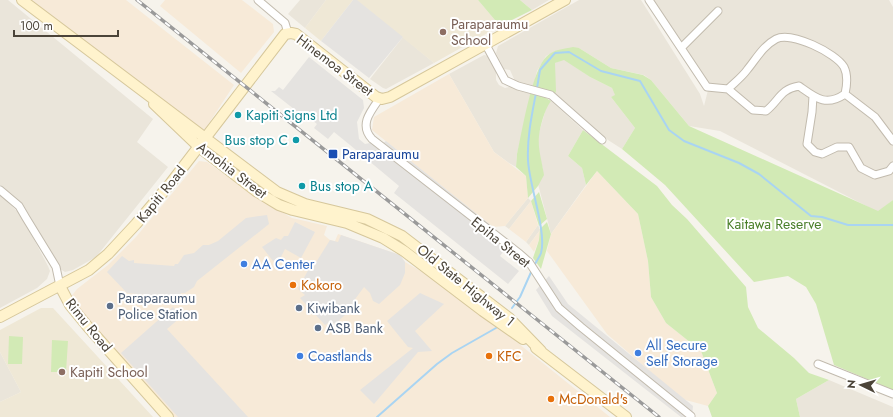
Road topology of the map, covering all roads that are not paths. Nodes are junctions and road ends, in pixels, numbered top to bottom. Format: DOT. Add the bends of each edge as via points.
graph roads {
  1 [pos="22,0"];
  2 [pos="258,0"];
  3 [pos="565,0"];
  4 [pos="649,0"];
  5 [pos="718,12"];
  6 [pos="288,33"];
  7 [pos="486,45"];
  8 [pos="681,48"];
  9 [pos="138,86"];
  10 [pos="728,89"];
  11 [pos="845,94"];
  12 [pos="813,96"];
  13 [pos="380,98"];
  14 [pos="206,138"];
  15 [pos="602,140"];
  16 [pos="893,141"];
  17 [pos="199,147"];
  18 [pos="893,166"];
  19 [pos="0,190"];
  20 [pos="385,227"];
  21 [pos="428,269"];
  22 [pos="60,286"];
  23 [pos="0,317"];
  24 [pos="503,320"];
  25 [pos="818,364"];
  26 [pos="893,394"];
  27 [pos="691,416"];
  28 [pos="168,417"];
  29 [pos="626,417"];
  1 -- 9 [label="main road, Amohia Street"];
  2 -- 6 [label="street, Hinemoa Street" via="285,23"];
  3 -- 7 [label="main road"];
  4 -- 8 [label="street"];
  5 -- 8 [label="street"];
  6 -- 13 [label="main road, Hinemoa Street" via="296,34"];
  6 -- 14 [label="main road, Kapiti Road" via="281,38"];
  7 -- 13 [label="main road" via="390,97"];
  7 -- 15 [label="street" via="505,80 548,94"];
  8 -- 10 [label="street" via="707,87"];
  9 -- 14 [label="main road, Amohia Street"];
  9 -- 17 [label="main road, Amohia Street"];
  10 -- 11 [label="street" via="746,72 764,48 778,38 796,38 836,57 844,67 847,77"];
  10 -- 12 [label="street" via="753,110 766,112 776,104 780,94 790,88 799,86"];
  11 -- 12 [label="street" via="831,101"];
  11 -- 16 [label="street" via="875,117"];
  12 -- 18 [label="street" via="807,144 814,152 822,154 837,147 849,147 861,168 875,175 889,171"];
  13 -- 27 [label="street, Epiha Street" via="366,122 368,135 529,262 559,308"];
  14 -- 17 [label="main road, Kapiti Road"];
  14 -- 20 [label="main road, Amohia Street" via="264,183 287,197 363,218"];
  17 -- 21 [label="main road, Amohia Street" via="270,200 302,213 363,229 399,248"];
  17 -- 22 [label="main road, Kapiti Road" via="108,254 89,270"];
  19 -- 22 [label="street" via="18,206 26,218 56,267"];
  20 -- 24 [label="main road, Old State Highway 1" via="420,248"];
  21 -- 24 [label="main road, Old State Highway 1"];
  22 -- 23 [label="main road, Kapiti Road"];
  22 -- 28 [label="main road, Rimu Road" via="74,310"];
  24 -- 29 [label="main road, Old State Highway 1"];
  25 -- 26 [label="street"];
}
